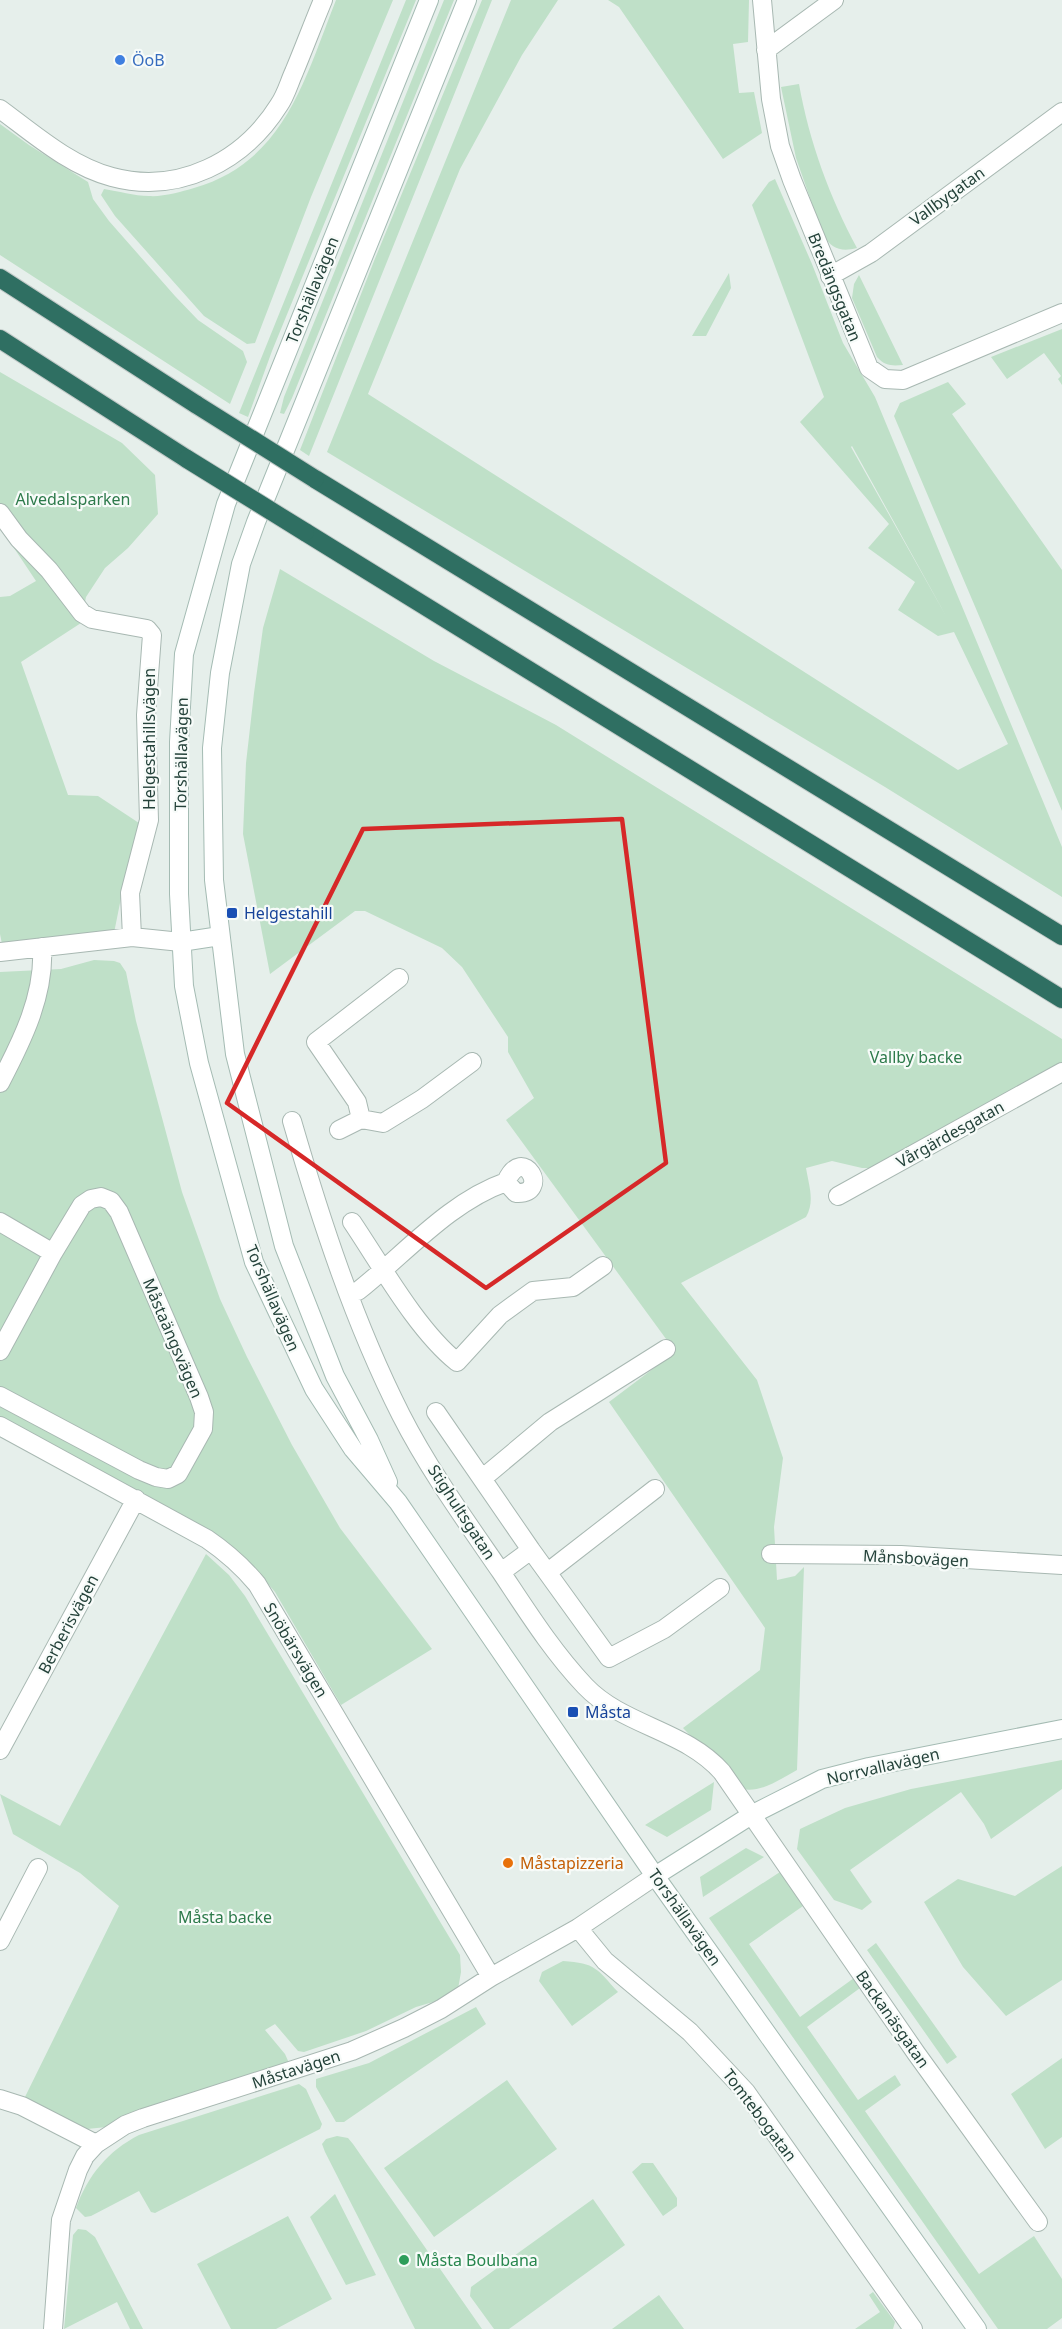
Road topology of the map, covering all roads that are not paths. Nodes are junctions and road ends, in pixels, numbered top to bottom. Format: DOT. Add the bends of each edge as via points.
graph roads {
  1 [pos="323,0"];
  2 [pos="429,0"];
  3 [pos="467,0"];
  4 [pos="762,0"];
  5 [pos="834,0"];
  6 [pos="766,50"];
  7 [pos="0,109"];
  8 [pos="1062,112"];
  9 [pos="830,276"];
  10 [pos="0,278"];
  11 [pos="1062,313"];
  12 [pos="0,339"];
  13 [pos="0,513"];
  14 [pos="220,936"];
  15 [pos="1062,936"];
  16 [pos="132,937"];
  17 [pos="181,942"];
  18 [pos="42,947"];
  19 [pos="0,952"];
  20 [pos="399,978"];
  21 [pos="1062,999"];
  22 [pos="471,1062"];
  23 [pos="1062,1072"];
  24 [pos="0,1083"];
  25 [pos="361,1119"];
  26 [pos="292,1121"];
  27 [pos="339,1130"];
  28 [pos="506,1182"];
  29 [pos="838,1196"];
  30 [pos="0,1222"];
  31 [pos="352,1222"];
  32 [pos="53,1253"];
  33 [pos="603,1266"];
  34 [pos="384,1270"];
  35 [pos="358,1291"];
  36 [pos="666,1348"];
  37 [pos="0,1351"];
  38 [pos="0,1396"];
  39 [pos="436,1412"];
  40 [pos="0,1426"];
  41 [pos="483,1478"];
  42 [pos="655,1490"];
  43 [pos="136,1499"];
  44 [pos="398,1502"];
  45 [pos="531,1550"];
  46 [pos="771,1554"];
  47 [pos="1062,1564"];
  48 [pos="508,1567"];
  49 [pos="548,1572"];
  50 [pos="720,1588"];
  51 [pos="1062,1729"];
  52 [pos="0,1750"];
  53 [pos="753,1814"];
  54 [pos="38,1868"];
  55 [pos="655,1875"];
  56 [pos="578,1928"];
  57 [pos="0,1941"];
  58 [pos="491,1977"];
  59 [pos="0,2099"];
  60 [pos="96,2144"];
  61 [pos="1038,2222"];
  62 [pos="53,2329"];
  63 [pos="913,2329"];
  64 [pos="976,2329"];
  1 -- 7 [label="street" via="281,102 268,122 238,153 198,173 154,182 111,177 54,148"];
  2 -- 17 [label="street, Torshällavägen" via="226,504 184,654 179,742"];
  3 -- 14 [label="street, Torshällavägen" via="242,564 220,673 212,748 214,880"];
  4 -- 6 [label="street, Bredängsgatan"];
  5 -- 6 [label="street"];
  6 -- 9 [label="street, Bredängsgatan" via="780,146"];
  8 -- 9 [label="street, Vallbygatan" via="871,253"];
  9 -- 11 [label="street, Bredängsgatan" via="869,368 885,379 903,380"];
  10 -- 15 [label="highway, bridge" via="197,405"];
  12 -- 21 [label="highway, bridge" via="187,459"];
  13 -- 16 [label="street, Helgestahillsvägen" via="82,613 92,619 147,629 152,635 146,715 149,820 130,894"];
  14 -- 17 [label="street"];
  14 -- 44 [label="street, Torshällavägen" via="235,1054 284,1246 335,1376"];
  16 -- 17 [label="street"];
  16 -- 18 [label="street"];
  17 -- 44 [label="street, Torshällavägen" via="184,986 199,1063 254,1262 314,1389 353,1449"];
  18 -- 19 [label="street"];
  18 -- 24 [label="street" via="44,969 40,989"];
  20 -- 25 [label="street" via="316,1042 357,1102"];
  22 -- 25 [label="street" via="423,1099 383,1123"];
  23 -- 29 [label="street, Vårgärdesgatan"];
  25 -- 27 [label="street"];
  26 -- 53 [label="street, Stighultsgatan" via="350,1298 402,1416 451,1499 554,1650 586,1687 616,1709 704,1754"];
  28 -- 34 [label="street" via="488,1188 437,1223"];
  30 -- 32 [label="street"];
  31 -- 34 [label="street"];
  32 -- 37 [label="street, Måstaängsvägen"];
  32 -- 38 [label="street, Måstaängsvägen" via="82,1205 92,1198 111,1201 199,1396 204,1412 202,1429 178,1474 168,1479 139,1470"];
  33 -- 34 [label="street" via="573,1287 533,1291 500,1315 457,1362 423,1326"];
  34 -- 35 [label="street"];
  36 -- 41 [label="street" via="550,1422"];
  39 -- 41 [label="street"];
  40 -- 43 [label="street, Snöbärsvägen"];
  41 -- 45 [label="street"];
  42 -- 49 [label="street"];
  43 -- 52 [label="street, Berberisvägen"];
  43 -- 58 [label="street, Snöbärsvägen" via="220,1548 257,1584"];
  44 -- 55 [label="street, Torshällavägen"];
  45 -- 48 [label="street"];
  45 -- 49 [label="street"];
  46 -- 47 [label="street, Månsbovägen" via="901,1555"];
  49 -- 50 [label="street" via="609,1658 664,1629"];
  51 -- 53 [label="street, Norrvallavägen" via="822,1779"];
  53 -- 55 [label="street, Norrvallavägen"];
  53 -- 61 [label="street, Backanäsgatan"];
  54 -- 57 [label="street"];
  55 -- 56 [label="street, Måstavägen"];
  55 -- 64 [label="street, Torshällavägen"];
  56 -- 58 [label="street, Måstavägen"];
  56 -- 63 [label="street, Tomtebogatan" via="605,1961 690,2032 746,2092"];
  58 -- 60 [label="street, Måstavägen" via="441,2009 352,2051 143,2118 118,2128"];
  59 -- 60 [label="street"];
  60 -- 62 [label="street, Måstavägen" via="78,2170 62,2220"];
}
